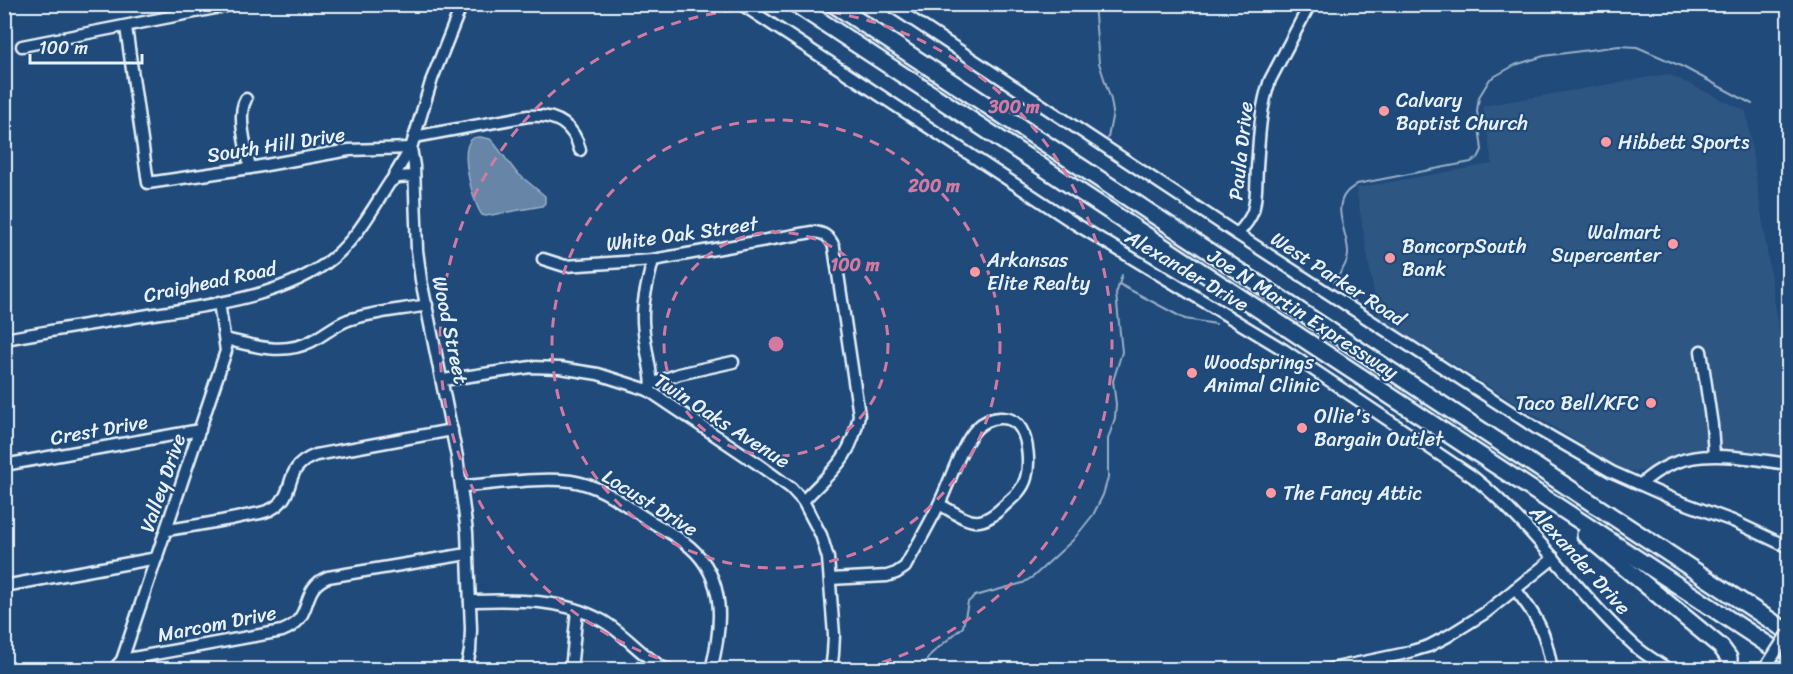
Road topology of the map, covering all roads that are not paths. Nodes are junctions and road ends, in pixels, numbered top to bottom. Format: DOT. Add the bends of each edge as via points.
graph roads {
  1 [pos="236,4"];
  2 [pos="462,4"];
  3 [pos="741,4"];
  4 [pos="795,4"];
  5 [pos="834,4"];
  6 [pos="889,4"];
  7 [pos="1310,4"];
  8 [pos="126,27"];
  9 [pos="22,45"];
  10 [pos="246,99"];
  11 [pos="412,143"];
  12 [pos="580,150"];
  13 [pos="250,168"];
  14 [pos="414,176"];
  15 [pos="390,182"];
  16 [pos="1237,234"];
  17 [pos="543,259"];
  18 [pos="653,260"];
  19 [pos="219,302"];
  20 [pos="426,304"];
  21 [pos="4,339"];
  22 [pos="225,339"];
  23 [pos="1701,351"];
  24 [pos="734,363"];
  25 [pos="442,380"];
  26 [pos="650,387"];
  27 [pos="200,430"];
  28 [pos="452,430"];
  29 [pos="1713,455"];
  30 [pos="1788,464"];
  31 [pos="4,465"];
  32 [pos="1641,484"];
  33 [pos="1525,485"];
  34 [pos="462,486"];
  35 [pos="803,501"];
  36 [pos="939,504"];
  37 [pos="167,530"];
  38 [pos="1788,547"];
  39 [pos="467,554"];
  40 [pos="157,558"];
  41 [pos="1554,558"];
  42 [pos="830,579"];
  43 [pos="4,586"];
  44 [pos="1515,589"];
  45 [pos="470,601"];
  46 [pos="577,611"];
  47 [pos="1761,614"];
  48 [pos="1788,627"];
  49 [pos="1788,633"];
  50 [pos="1788,658"];
  51 [pos="122,660"];
  52 [pos="113,669"];
  53 [pos="466,669"];
  54 [pos="571,669"];
  55 [pos="667,669"];
  56 [pos="711,669"];
  57 [pos="831,669"];
  58 [pos="1326,669"];
  59 [pos="1552,669"];
  60 [pos="1670,669"];
  61 [pos="1729,669"];
  62 [pos="1764,669"];
  1 -- 8 [label="street"];
  2 -- 11 [label="street, Wood Street" via="432,78"];
  3 -- 41 [label="street, Alexander Drive" via="1074,223 1284,350 1473,477 1496,495"];
  4 -- 33 [label="highway, Joe N Martin Expressway"];
  5 -- 47 [label="highway, Joe N Martin Expressway"];
  6 -- 16 [label="street, West Parker Road"];
  7 -- 16 [label="street, Paula Drive" via="1266,91 1259,126 1255,202 1251,216"];
  8 -- 9 [label="street"];
  8 -- 13 [label="street, South Hill Drive" via="148,183"];
  10 -- 13 [label="street" via="242,115"];
  11 -- 12 [label="street, South Hill Drive" via="541,115 564,124 575,135"];
  11 -- 13 [label="street, South Hill Drive"];
  11 -- 14 [label="street, Wood Street"];
  11 -- 15 [label="street, Craighead Road"];
  14 -- 15 [label="street"];
  14 -- 20 [label="street, Wood Street" via="417,250"];
  15 -- 19 [label="street, Craighead Road" via="355,236 324,265 279,287"];
  16 -- 32 [label="street, West Parker Road" via="1539,430"];
  17 -- 18 [label="street, White Oak Street" via="565,266"];
  18 -- 26 [label="street" via="643,314"];
  18 -- 35 [label="street, White Oak Street" via="812,232 820,232 831,240 859,415 856,433 843,461"];
  19 -- 21 [label="street, Craighead Road"];
  19 -- 22 [label="street, Valley Drive"];
  20 -- 22 [label="street" via="350,320 310,342 290,348 266,349"];
  20 -- 25 [label="street, Wood Street"];
  22 -- 27 [label="street, Valley Drive" via="226,351"];
  23 -- 29 [label="street"];
  24 -- 26 [label="street" via="679,374"];
  25 -- 26 [label="street, Twin Oaks Avenue" via="543,366"];
  25 -- 28 [label="street, Wood Street"];
  26 -- 35 [label="street, Twin Oaks Avenue" via="791,488"];
  27 -- 31 [label="street, Crest Drive"];
  27 -- 37 [label="street, Valley Drive"];
  28 -- 34 [label="street, Wood Street"];
  28 -- 37 [label="street" via="316,455 302,461 294,471 288,492 275,508"];
  29 -- 30 [label="street"];
  29 -- 32 [label="street" via="1678,461"];
  32 -- 38 [label="street, West Parker Road"];
  33 -- 50 [label="highway, Joe N Martin Expressway"];
  33 -- 61 [label="highway" via="1721,647 1729,658"];
  34 -- 39 [label="street, Wood Street"];
  34 -- 56 [label="street, Locust Drive" via="551,480 589,485 689,546 706,565 719,600 719,633"];
  35 -- 42 [label="street, Twin Oaks Avenue" via="821,535"];
  36 -- 36 [label="street" via="974,430 992,418 1015,422 1021,429 1028,466 1020,490 987,520 967,519"];
  36 -- 42 [label="street" via="905,567 872,578"];
  37 -- 40 [label="street, Valley Drive"];
  39 -- 45 [label="street, Wood Street"];
  39 -- 51 [label="street, Marcom Drive" via="328,577 312,589 299,622 282,631"];
  40 -- 43 [label="street"];
  40 -- 51 [label="street, Valley Drive"];
  41 -- 44 [label="street"];
  41 -- 60 [label="street, Alexander Drive" via="1637,648"];
  42 -- 57 [label="street, Twin Oaks Avenue" via="834,635"];
  44 -- 58 [label="street" via="1485,613 1429,646"];
  44 -- 59 [label="street" via="1540,625"];
  45 -- 46 [label="street" via="529,601"];
  45 -- 53 [label="street, Wood Street"];
  46 -- 54 [label="street"];
  46 -- 55 [label="street" via="600,620"];
  47 -- 48 [label="highway"];
  47 -- 49 [label="highway, Joe N Martin Expressway"];
  49 -- 62 [label="street, bridge"];
  51 -- 52 [label="street, Valley Drive"];
}
